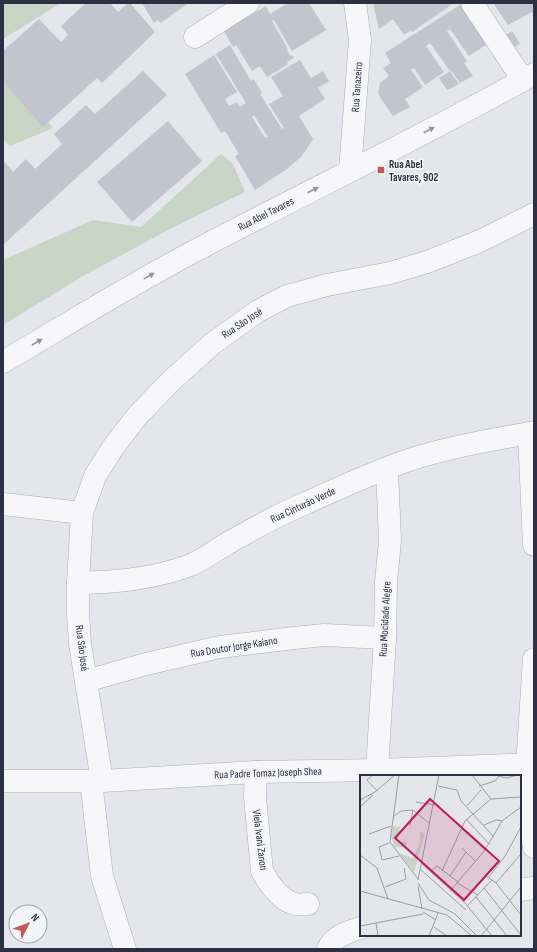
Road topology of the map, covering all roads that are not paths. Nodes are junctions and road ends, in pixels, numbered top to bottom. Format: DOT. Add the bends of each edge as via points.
graph roads {
  1 [pos="248,3"];
  2 [pos="354,3"];
  3 [pos="472,3"];
  4 [pos="195,37"];
  5 [pos="529,77"];
  6 [pos="350,171"];
  7 [pos="534,214"];
  8 [pos="3,362"];
  9 [pos="531,433"];
  10 [pos="388,468"];
  11 [pos="3,504"];
  12 [pos="82,513"];
  13 [pos="534,545"];
  14 [pos="78,583"];
  15 [pos="385,638"];
  16 [pos="534,659"];
  17 [pos="86,681"];
  18 [pos="530,765"];
  19 [pos="377,770"];
  20 [pos="256,772"];
  21 [pos="3,781"];
  22 [pos="96,781"];
  23 [pos="534,847"];
  24 [pos="534,888"];
  25 [pos="521,890"];
  26 [pos="308,904"];
  27 [pos="360,928"];
  28 [pos="333,944"];
  29 [pos="125,949"];
  1 -- 4 [label="street"];
  2 -- 6 [label="street, Rua Tanazeiro" via="360,40"];
  3 -- 5 [label="street"];
  6 -- 5 [label="street, Rua Abel Tavares, one-way"];
  8 -- 6 [label="street, Rua Abel Tavares, one-way" via="145,278"];
  7 -- 12 [label="street, Rua São José" via="480,241 427,262 287,296 258,311 212,344 138,415 95,476"];
  9 -- 10 [label="street, Rua Cinturão Verde" via="434,453"];
  9 -- 13 [label="street"];
  10 -- 14 [label="street, Rua Cinturão Verde" via="297,507 190,566 153,577 120,582"];
  10 -- 15 [label="street, Rua Mocidade Alegre" via="390,540"];
  11 -- 12 [label="street"];
  12 -- 14 [label="street, Rua São José"];
  14 -- 17 [label="street, Rua São José" via="80,644"];
  15 -- 17 [label="street, Rua Doutor Jorge Kaiano" via="286,638 220,647"];
  15 -- 19 [label="street, Rua Mocidade Alegre"];
  16 -- 18 [label="street"];
  17 -- 22 [label="street, Rua São José"];
  18 -- 19 [label="street, Rua Padre Tomaz Joseph Shea"];
  18 -- 23 [label="street" via="531,829"];
  19 -- 20 [label="street, Rua Padre Tomaz Joseph Shea"];
  20 -- 22 [label="street, Rua Padre Tomaz Joseph Shea"];
  20 -- 26 [label="street, Viela Ivani Zanon" via="255,797 262,871 276,892 296,904"];
  21 -- 22 [label="street, Rua Padre Tomaz Joseph Shea"];
  22 -- 29 [label="street, Rua São José" via="97,841 102,876"];
  24 -- 25 [label="street"];
  27 -- 28 [label="street" via="346,933"];
}
